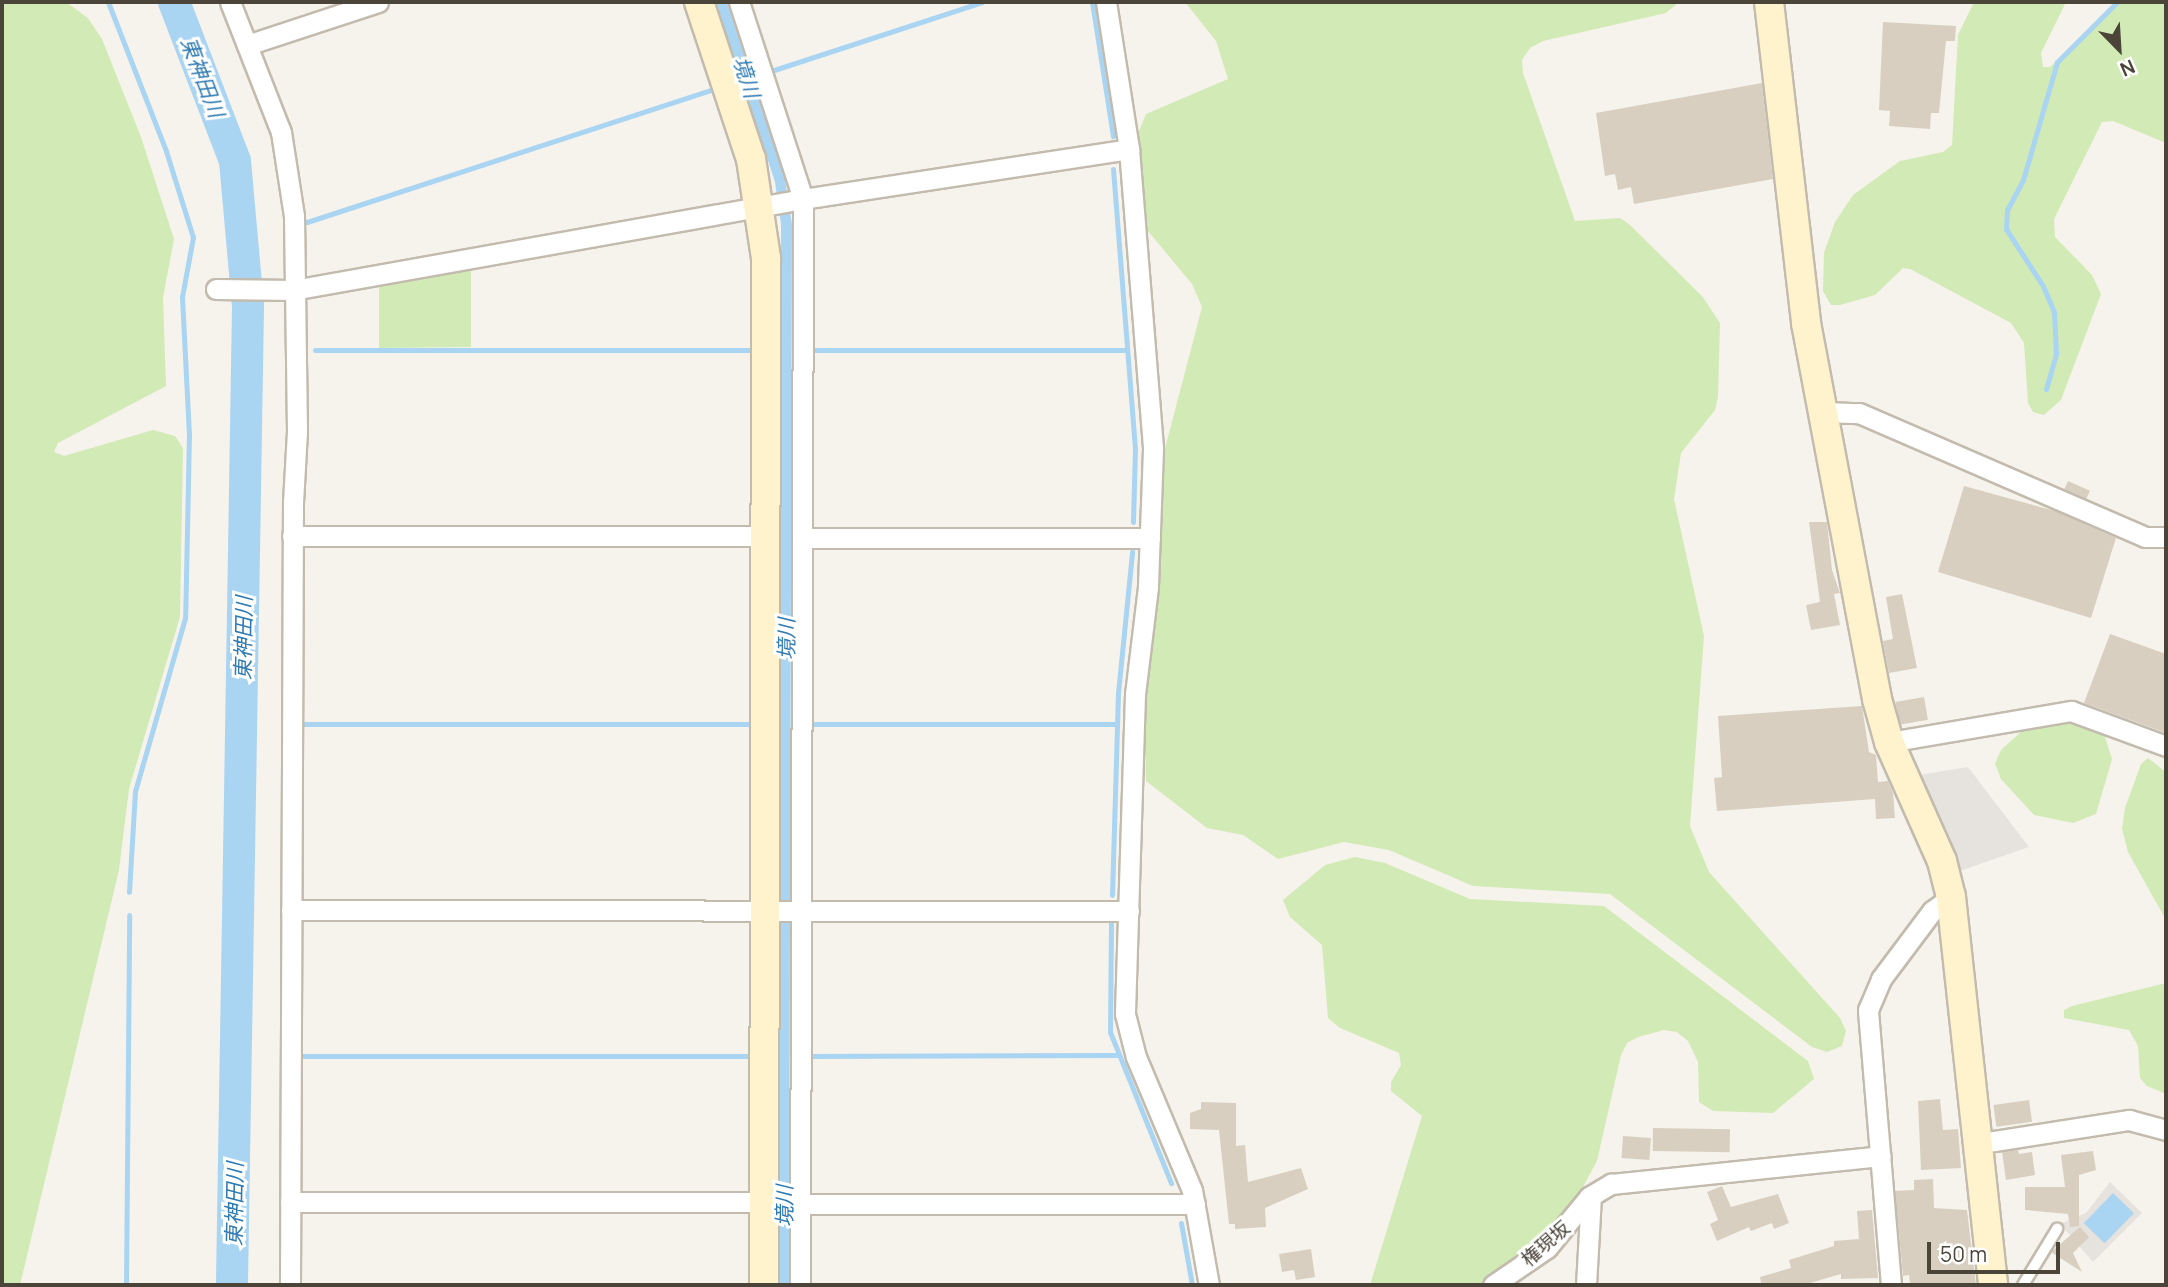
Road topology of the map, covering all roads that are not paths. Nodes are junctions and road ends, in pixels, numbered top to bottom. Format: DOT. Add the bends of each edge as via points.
graph roads {
  1 [pos="230,2"];
  2 [pos="378,2"];
  3 [pos="699,2"];
  4 [pos="739,2"];
  5 [pos="1106,2"];
  6 [pos="1769,2"];
  7 [pos="247,45"];
  8 [pos="1129,149"];
  9 [pos="799,200"];
  10 [pos="768,205"];
  11 [pos="216,289"];
  12 [pos="288,290"];
  13 [pos="1823,412"];
  14 [pos="292,536"];
  15 [pos="766,536"];
  16 [pos="2166,537"];
  17 [pos="802,538"];
  18 [pos="1150,538"];
  19 [pos="1889,743"];
  20 [pos="2166,747"];
  21 [pos="1951,897"];
  22 [pos="291,910"];
  23 [pos="770,910"];
  24 [pos="798,910"];
  25 [pos="1129,911"];
  26 [pos="2166,1130"];
  27 [pos="1975,1144"];
  28 [pos="1881,1156"];
  29 [pos="1591,1195"];
  30 [pos="290,1202"];
  31 [pos="764,1202"];
  32 [pos="800,1204"];
  33 [pos="1195,1204"];
  34 [pos="2057,1229"];
  35 [pos="290,1285"];
  36 [pos="764,1285"];
  37 [pos="800,1285"];
  38 [pos="1209,1285"];
  39 [pos="1493,1285"];
  40 [pos="1586,1285"];
  41 [pos="1891,1285"];
  42 [pos="1993,1285"];
  43 [pos="2023,1285"];
  1 -- 7 [label="street"];
  2 -- 7 [label="street"];
  3 -- 10 [label="street"];
  4 -- 9 [label="street"];
  5 -- 8 [label="street"];
  6 -- 13 [label="street" via="1805,315"];
  7 -- 12 [label="street" via="289,164"];
  8 -- 9 [label="street"];
  8 -- 18 [label="street" via="1153,449"];
  9 -- 10 [label="street"];
  9 -- 17 [label="street"];
  10 -- 12 [label="street"];
  10 -- 15 [label="street"];
  11 -- 12 [label="street"];
  12 -- 14 [label="street" via="297,431"];
  13 -- 16 [label="street" via="1859,413 2145,537"];
  13 -- 19 [label="street"];
  14 -- 15 [label="street"];
  14 -- 22 [label="street"];
  15 -- 23 [label="street"];
  17 -- 18 [label="street"];
  17 -- 24 [label="street"];
  18 -- 25 [label="street" via="1135,694"];
  19 -- 20 [label="street" via="2071,711"];
  19 -- 21 [label="street" via="1942,861"];
  21 -- 27 [label="street"];
  21 -- 28 [label="street" via="1932,911 1881,979 1868,1010"];
  22 -- 23 [label="street"];
  22 -- 30 [label="street"];
  23 -- 24 [label="street"];
  23 -- 31 [label="street"];
  24 -- 25 [label="street"];
  24 -- 32 [label="street"];
  25 -- 33 [label="street" via="1127,1029"];
  26 -- 27 [label="street" via="2129,1120"];
  27 -- 42 [label="street"];
  28 -- 29 [label="street" via="1611,1184"];
  28 -- 41 [label="street"];
  29 -- 39 [label="street, 権現坂" via="1546,1248"];
  29 -- 40 [label="street"];
  30 -- 31 [label="street"];
  30 -- 35 [label="street"];
  31 -- 36 [label="street"];
  32 -- 33 [label="street"];
  32 -- 37 [label="street"];
  33 -- 38 [label="street"];
  34 -- 43 [label="lane"];
}
